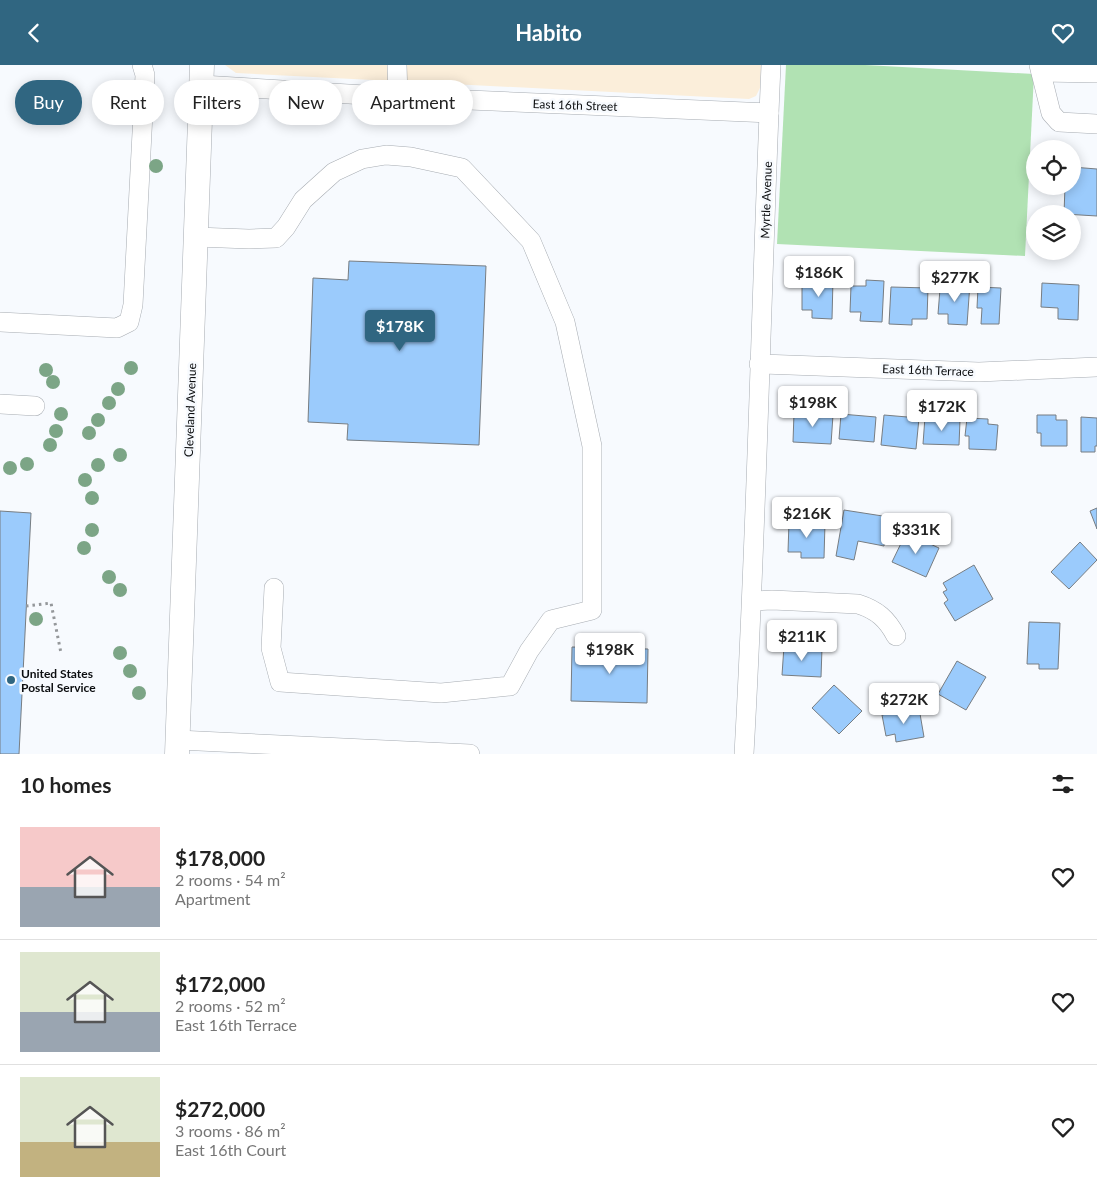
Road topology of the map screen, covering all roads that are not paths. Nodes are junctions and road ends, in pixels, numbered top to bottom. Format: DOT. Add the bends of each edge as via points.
graph roads {
  1 [pos="142,65"];
  2 [pos="397,65"];
  3 [pos="771,65"];
  4 [pos="1040,69"];
  5 [pos="1097,73"];
  6 [pos="202,75"];
  7 [pos="397,80"];
  8 [pos="352,92"];
  9 [pos="473,100"];
  10 [pos="769,113"];
  11 [pos="1097,124"];
  12 [pos="196,237"];
  13 [pos="0,322"];
  14 [pos="759,364"];
  15 [pos="1097,367"];
  16 [pos="0,404"];
  17 [pos="35,406"];
  18 [pos="274,588"];
  19 [pos="752,601"];
  20 [pos="896,636"];
  21 [pos="178,747"];
  22 [pos="358,751"];
  23 [pos="470,754"];
  24 [pos="744,754"];
  1 -- 13 [label="street" via="145,75 133,305 129,322 117,327"];
  2 -- 7 [label="street"];
  3 -- 10 [label="street, Myrtle Avenue"];
  4 -- 5 [label="street"];
  4 -- 11 [label="street" via="1051,113 1060,122"];
  6 -- 8 [label="street, East 16th Street"];
  6 -- 12 [label="main road, Cleveland Avenue"];
  9 -- 10 [label="street, East 16th Street"];
  10 -- 14 [label="street, Myrtle Avenue"];
  12 -- 18 [label="street" via="276,238 303,200 334,172 362,159 386,155 411,157 462,168 531,241 565,322 592,446 592,611 551,620 510,686 441,693 280,682 271,649"];
  12 -- 21 [label="main road, Cleveland Avenue"];
  14 -- 15 [label="street, East 16th Terrace" via="979,372"];
  14 -- 19 [label="street, Myrtle Avenue"];
  16 -- 17 [label="street"];
  19 -- 20 [label="street" via="858,604 884,618"];
  19 -- 24 [label="street, Myrtle Avenue"];
  21 -- 22 [label="street"];
  22 -- 23 [label="street"];
}
